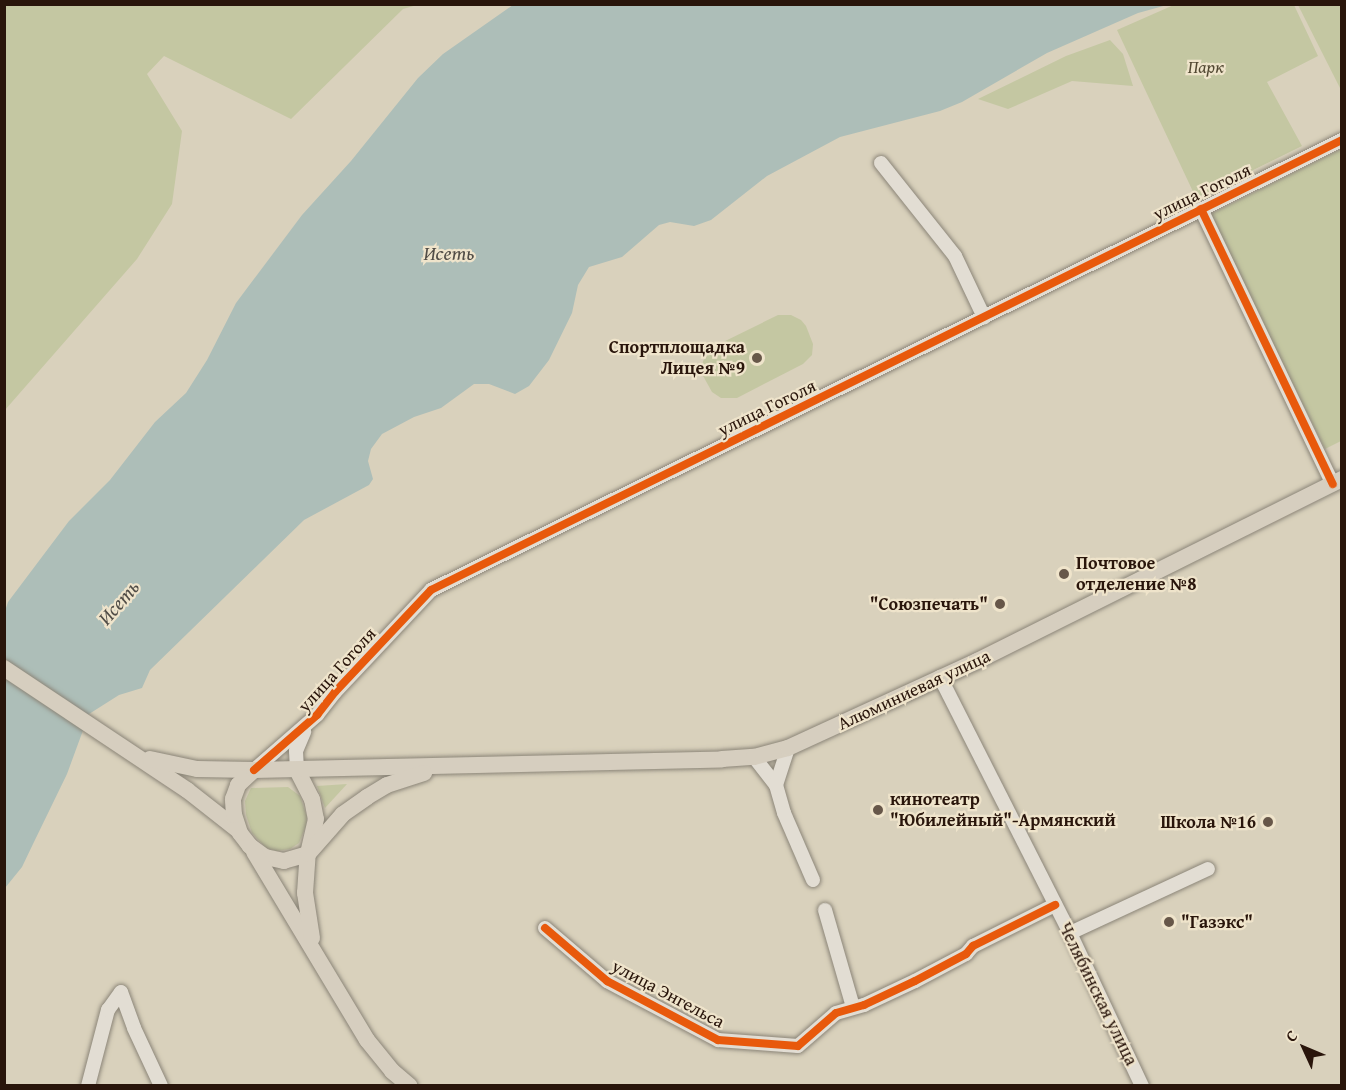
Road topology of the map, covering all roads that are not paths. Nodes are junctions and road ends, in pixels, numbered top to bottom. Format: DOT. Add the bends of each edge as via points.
graph roads {
  1 [pos="1341,140"];
  2 [pos="881,163"];
  3 [pos="1201,209"];
  4 [pos="984,317"];
  5 [pos="1337,482"];
  6 [pos="4,668"];
  7 [pos="940,677"];
  8 [pos="317,716"];
  9 [pos="114,742"];
  10 [pos="788,748"];
  11 [pos="754,758"];
  12 [pos="452,767"];
  13 [pos="254,770"];
  14 [pos="297,770"];
  15 [pos="776,785"];
  16 [pos="245,839"];
  17 [pos="308,854"];
  18 [pos="1208,869"];
  19 [pos="813,880"];
  20 [pos="1055,905"];
  21 [pos="825,910"];
  22 [pos="544,928"];
  23 [pos="1070,933"];
  24 [pos="315,950"];
  25 [pos="853,1007"];
  26 [pos="88,1086"];
  27 [pos="161,1086"];
  28 [pos="410,1086"];
  29 [pos="1142,1086"];
  1 -- 3 [label="street, улица Гоголя"];
  2 -- 4 [label="street" via="955,256"];
  3 -- 4 [label="street, улица Гоголя"];
  3 -- 5 [label="street"];
  4 -- 8 [label="street, улица Гоголя" via="431,590"];
  5 -- 7 [label="main road, Алюминиевая улица"];
  6 -- 9 [label="main road"];
  7 -- 10 [label="main road, Алюминиевая улица"];
  7 -- 20 [label="street, Челябинская улица"];
  8 -- 13 [label="street, улица Гоголя"];
  8 -- 14 [label="street" via="296,751"];
  9 -- 13 [label="main road" via="147,758 181,767"];
  9 -- 16 [label="main road" via="208,805"];
  10 -- 11 [label="main road, Алюминиевая улица"];
  10 -- 15 [label="street"];
  11 -- 12 [label="main road, Алюминиевая улица"];
  11 -- 15 [label="street"];
  12 -- 14 [label="main road"];
  12 -- 17 [label="main road" via="387,786 367,797 344,814"];
  13 -- 14 [label="main road"];
  13 -- 16 [label="main road" via="238,785 233,799 234,815"];
  14 -- 17 [label="main road" via="312,799 316,819"];
  15 -- 19 [label="street" via="783,813"];
  16 -- 17 [label="main road" via="265,857 275,860"];
  16 -- 24 [label="main road"];
  17 -- 24 [label="main road" via="305,893"];
  18 -- 23 [label="street"];
  20 -- 23 [label="street, Челябинская улица"];
  20 -- 25 [label="street, улица Энгельса" via="973,946 966,954 915,981"];
  21 -- 25 [label="street"];
  22 -- 25 [label="street, улица Энгельса" via="607,981 718,1040 798,1046 836,1013"];
  23 -- 29 [label="street, Челябинская улица"];
  24 -- 28 [label="main road" via="367,1040"];
  26 -- 27 [label="street" via="108,1010 121,992"];
}
